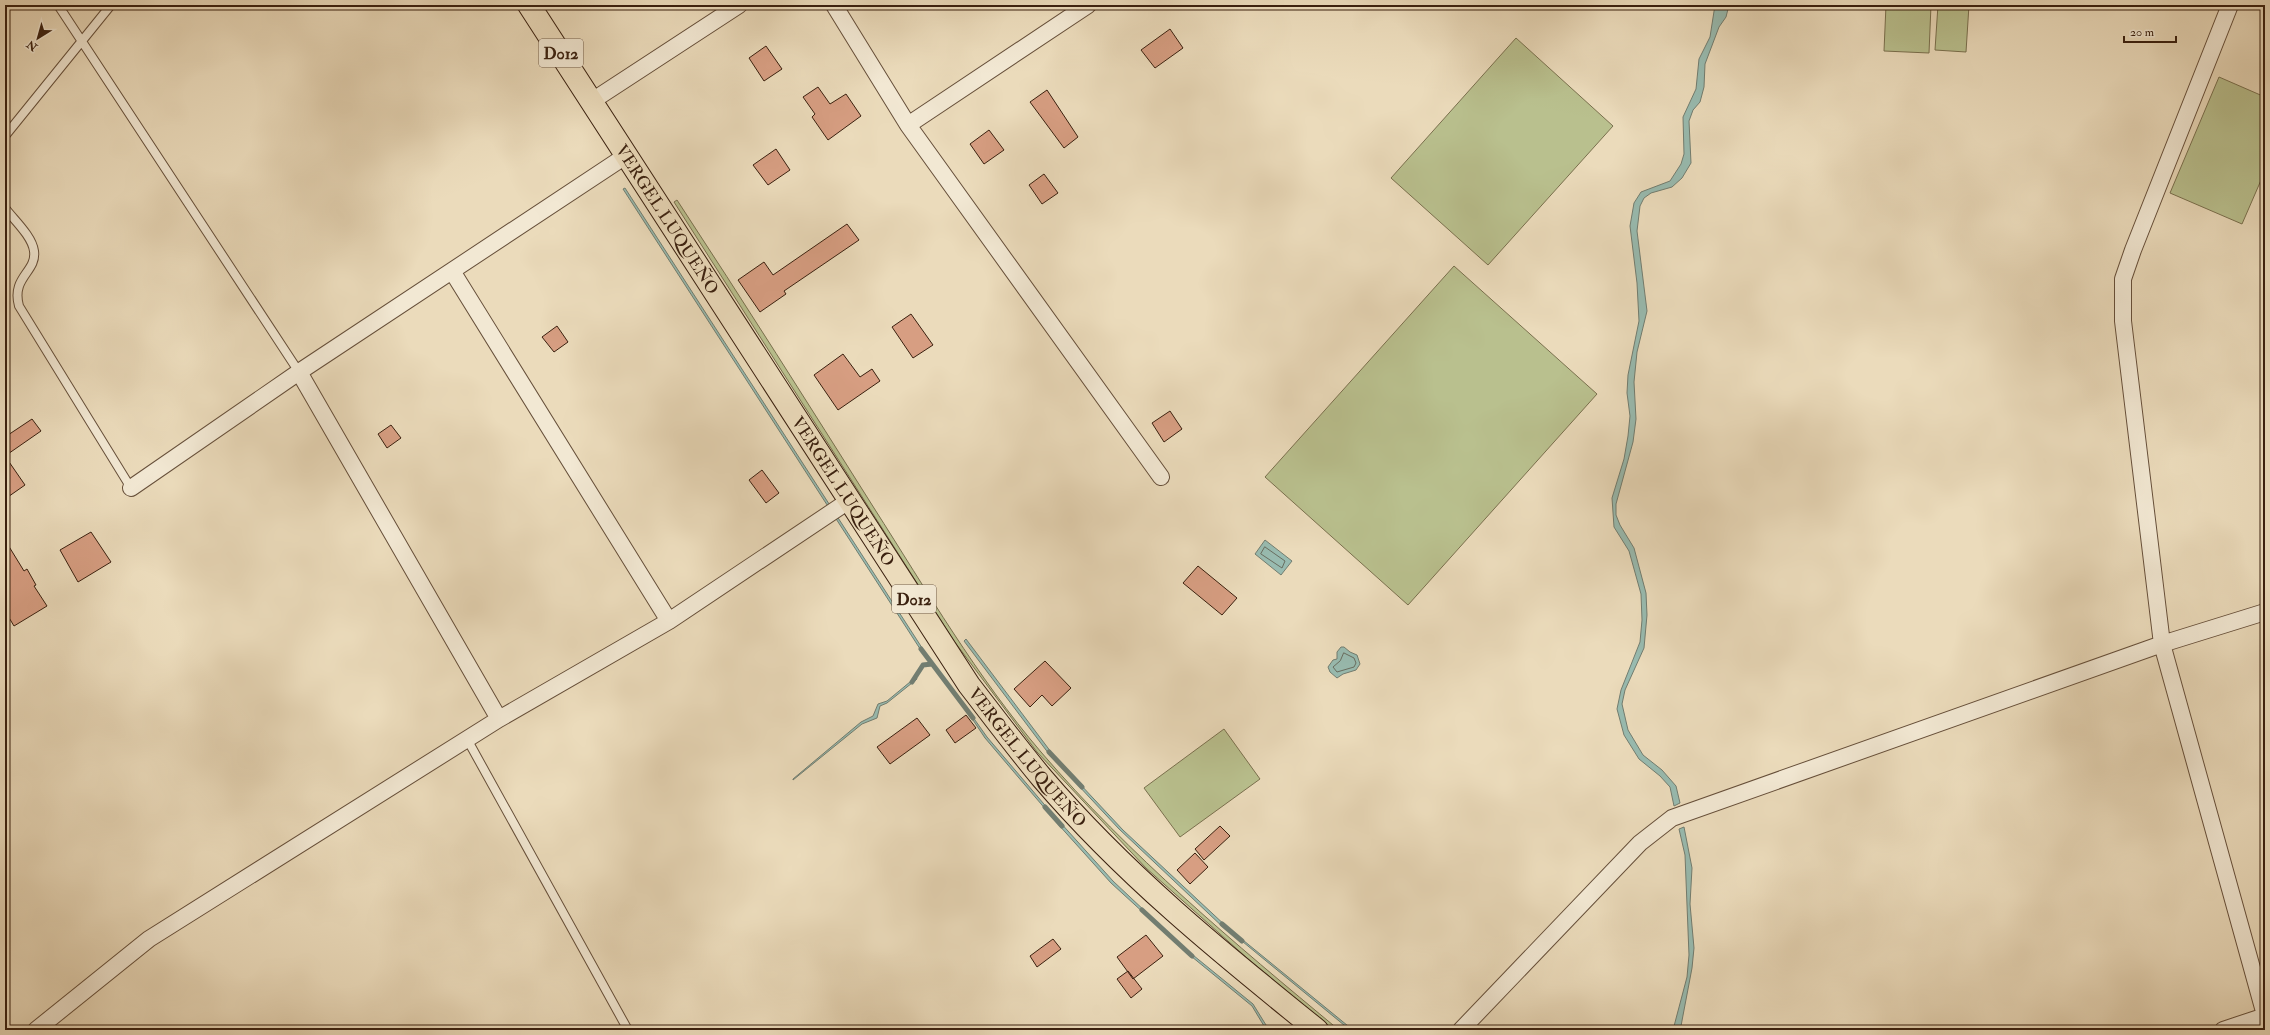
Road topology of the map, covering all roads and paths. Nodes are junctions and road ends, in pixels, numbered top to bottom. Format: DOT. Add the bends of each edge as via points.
graph roads {
  1 [pos="58,5"];
  2 [pos="111,5"];
  3 [pos="529,5"];
  4 [pos="739,5"];
  5 [pos="834,5"];
  6 [pos="1088,5"];
  7 [pos="2230,5"];
  8 [pos="82,41"];
  9 [pos="592,101"];
  10 [pos="908,125"];
  11 [pos="5,136"];
  12 [pos="627,155"];
  13 [pos="5,208"];
  14 [pos="452,272"];
  15 [pos="299,372"];
  16 [pos="1161,477"];
  17 [pos="131,488"];
  18 [pos="838,508"];
  19 [pos="2265,612"];
  20 [pos="669,621"];
  21 [pos="2162,644"];
  22 [pos="499,719"];
  23 [pos="467,739"];
  24 [pos="2262,988"];
  25 [pos="2265,1016"];
  26 [pos="36,1030"];
  27 [pos="628,1030"];
  28 [pos="1317,1030"];
  29 [pos="1461,1030"];
  30 [pos="2223,1030"];
  1 -- 8 [label="lane"];
  2 -- 8 [label="lane"];
  3 -- 9 [label="main road, VERGEL LUQUEÑO / D012"];
  4 -- 9 [label="street"];
  5 -- 10 [label="street"];
  6 -- 10 [label="street"];
  7 -- 21 [label="street" via="2123,279 2123,321"];
  8 -- 11 [label="lane"];
  8 -- 15 [label="lane"];
  9 -- 12 [label="main road, VERGEL LUQUEÑO / D012"];
  10 -- 16 [label="street"];
  12 -- 14 [label="street"];
  12 -- 18 [label="main road, VERGEL LUQUEÑO / D012"];
  13 -- 17 [label="lane" via="30,241 34,252 33,260 18,287 19,306"];
  14 -- 15 [label="street"];
  14 -- 20 [label="street"];
  15 -- 17 [label="street"];
  15 -- 22 [label="street"];
  18 -- 20 [label="street"];
  18 -- 28 [label="main road, VERGEL LUQUEÑO / D012" via="969,685 1043,778 1124,864 1184,920"];
  19 -- 21 [label="street"];
  20 -- 22 [label="street"];
  21 -- 24 [label="street"];
  21 -- 29 [label="street" via="1672,818 1640,843"];
  22 -- 23 [label="street"];
  23 -- 26 [label="street" via="149,939"];
  23 -- 27 [label="lane"];
  24 -- 25 [label="street"];
  25 -- 30 [label="street"];
}
